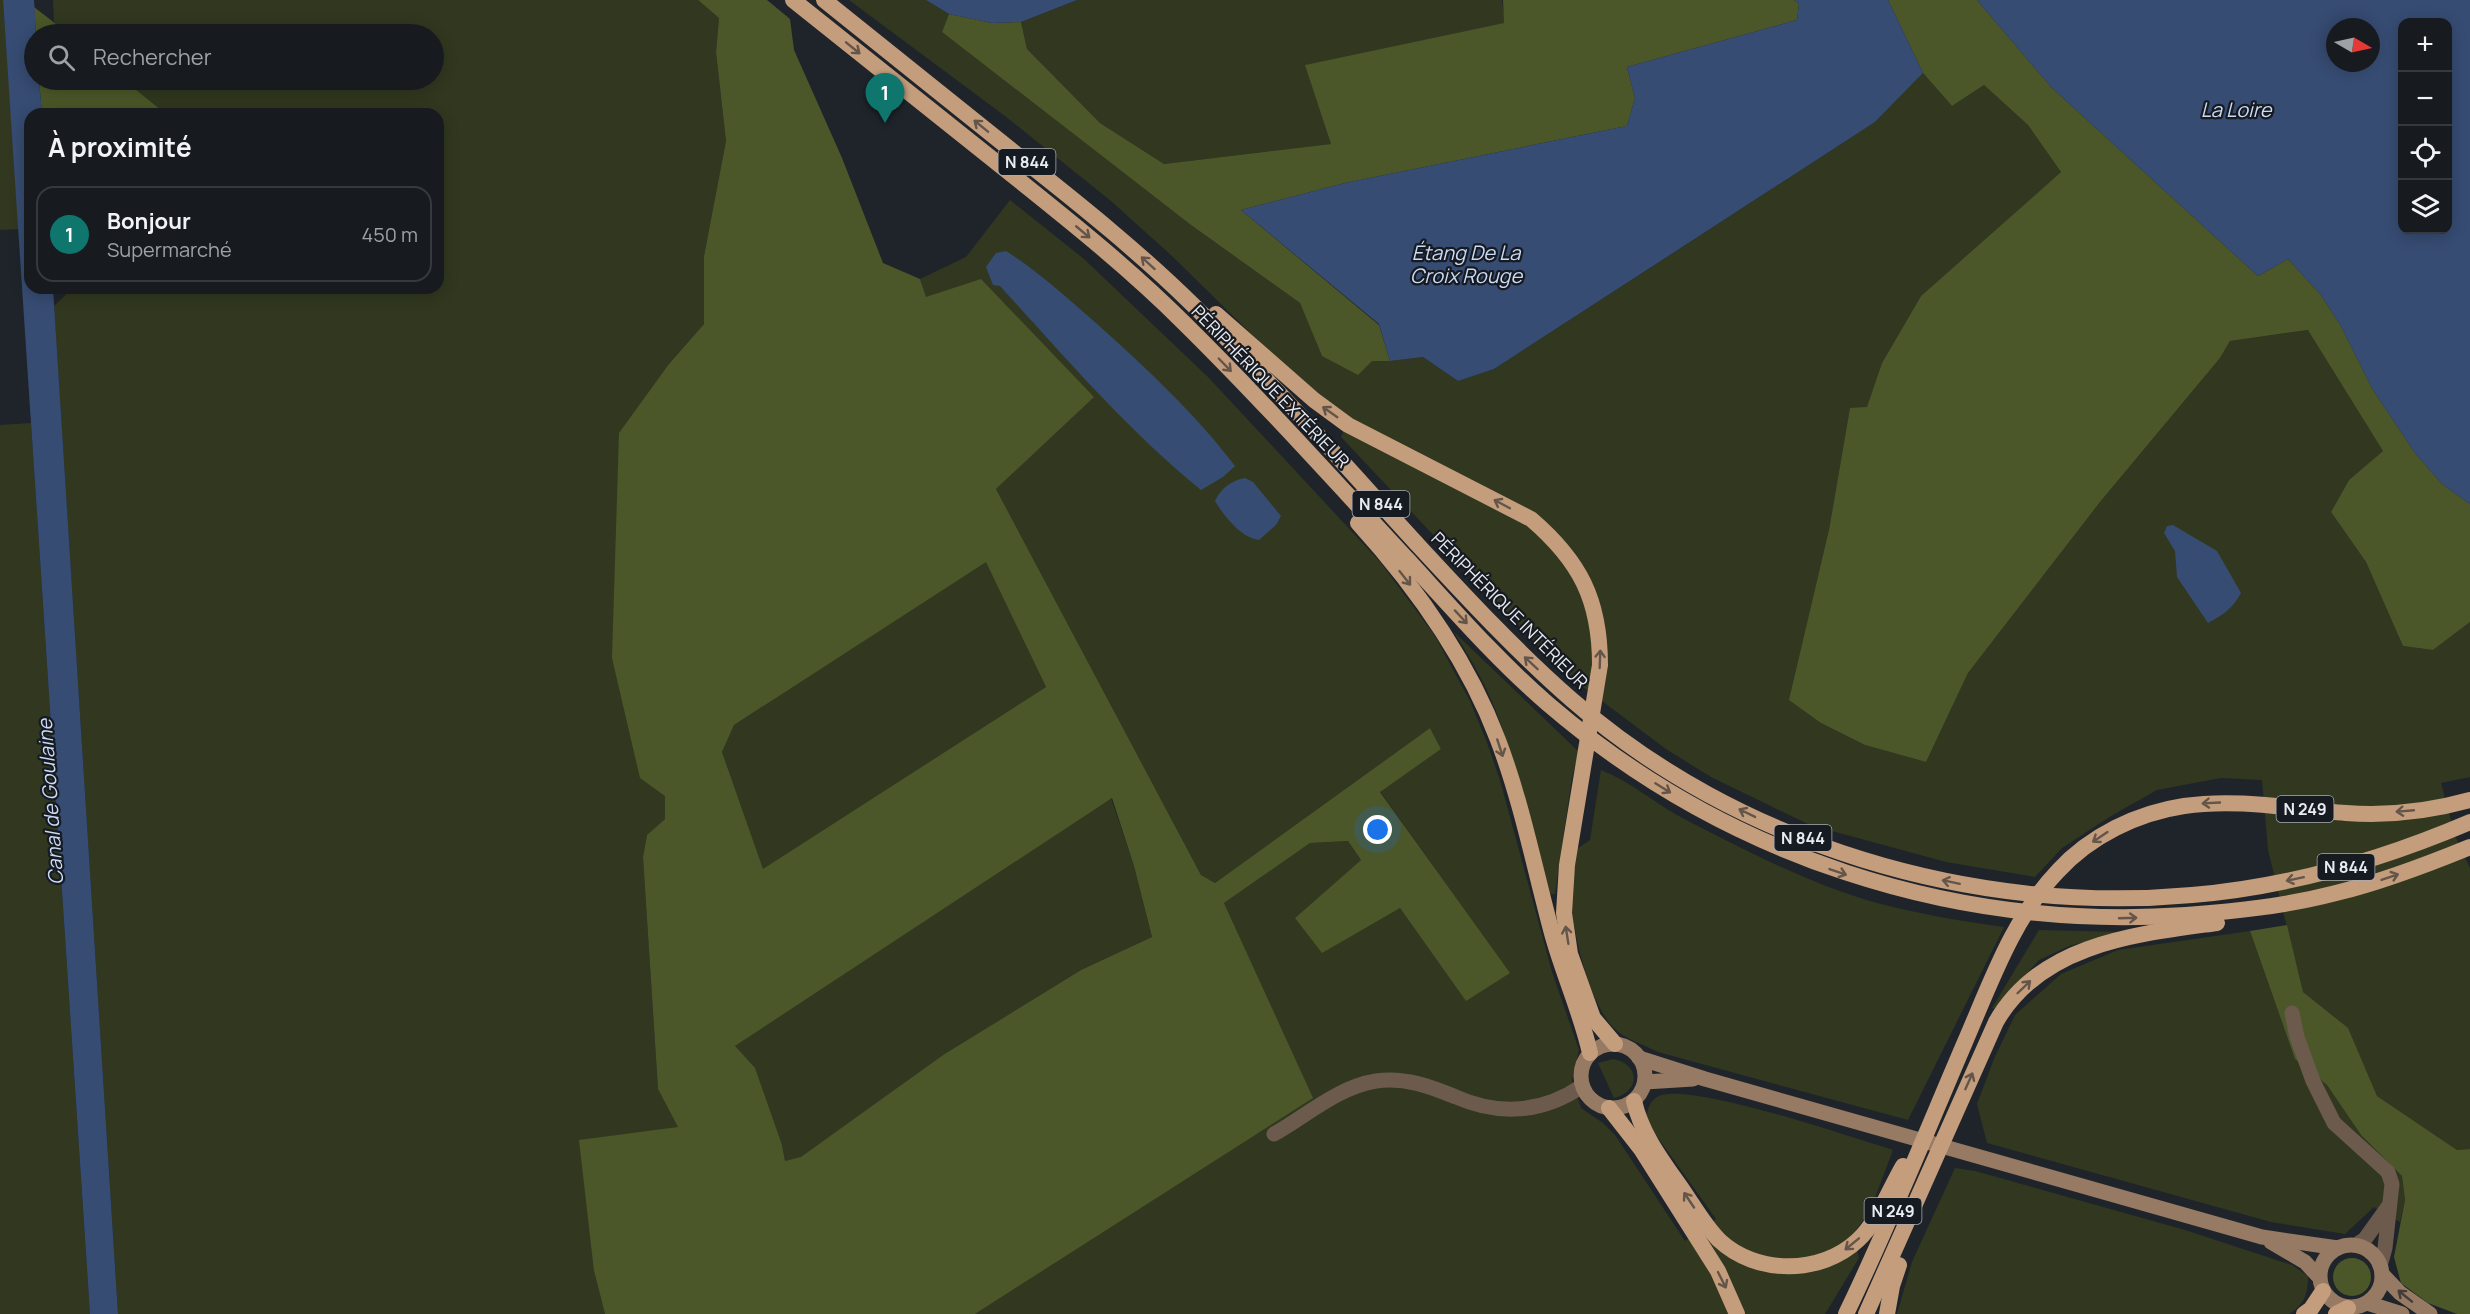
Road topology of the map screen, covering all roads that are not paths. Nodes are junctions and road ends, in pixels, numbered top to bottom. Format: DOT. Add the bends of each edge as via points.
graph roads {
  1 [pos="793,0"];
  2 [pos="824,0"];
  3 [pos="1191,303"];
  4 [pos="1336,482"];
  5 [pos="2467,801"];
  6 [pos="2470,822"];
  7 [pos="2470,846"];
  8 [pos="2219,917"];
  9 [pos="2292,1013"];
  10 [pos="1615,1044"];
  11 [pos="1590,1053"];
  12 [pos="1639,1058"];
  13 [pos="1706,1079"];
  14 [pos="1645,1082"];
  15 [pos="1582,1086"];
  16 [pos="1634,1101"];
  17 [pos="1938,1106"];
  18 [pos="1609,1108"];
  19 [pos="1949,1129"];
  20 [pos="1274,1134"];
  21 [pos="2390,1205"];
  22 [pos="2262,1237"];
  23 [pos="2356,1245"];
  24 [pos="2338,1248"];
  25 [pos="2381,1270"];
  26 [pos="2321,1284"];
  27 [pos="2367,1303"];
  28 [pos="2342,1311"];
  29 [pos="1737,1314"];
  30 [pos="1846,1314"];
  31 [pos="1866,1314"];
  32 [pos="1887,1314"];
  33 [pos="2304,1314"];
  34 [pos="2402,1314"];
  35 [pos="2430,1314"];
  1 -- 4 [label="highway, PÉRIPHÉRIQUE EXTÉRIEUR / N 844, one-way" via="1121,265 1210,349"];
  3 -- 2 [label="highway, PÉRIPHÉRIQUE INTÉRIEUR / N 844, one-way" via="1076,202"];
  6 -- 3 [label="highway, PÉRIPHÉRIQUE INTÉRIEUR / N 844, one-way" via="2340,869 2258,887 2143,898 2080,898 2009,891 1911,873 1809,840 1757,818 1665,769 1575,702 1489,621"];
  10 -- 3 [label="highway, one-way" via="1593,1018 1570,954 1564,913 1567,865 1600,665 1600,635 1594,606 1577,570 1557,541 1531,519 1348,425 1214,312"];
  4 -- 8 [label="highway, PÉRIPHÉRIQUE EXTÉRIEUR / N 844, one-way" via="1495,654 1571,724 1613,756 1726,824 1825,867 1907,892 2000,909 2070,916"];
  4 -- 11 [label="highway, one-way" via="1340,503 1416,593 1483,704 1511,781 1560,963"];
  5 -- 17 [label="highway, N 249, one-way" via="2409,812 2365,814 2248,803 2176,807 2108,831 2058,871 2020,922"];
  8 -- 7 [label="highway, PÉRIPHÉRIQUE EXTÉRIEUR / N 844, one-way" via="2364,886"];
  19 -- 8 [label="highway, N 249, one-way" via="1996,1022 2035,976 2074,954 2107,942"];
  9 -- 21 [label="street" via="2313,1081 2334,1123 2388,1172 2392,1184"];
  10 -- 11 [label="main road"];
  10 -- 12 [label="main road" via="1631,1049"];
  11 -- 15 [label="main road" via="1581,1069"];
  12 -- 13 [label="main road"];
  12 -- 14 [label="main road"];
  13 -- 14 [label="main road"];
  13 -- 22 [label="main road"];
  14 -- 16 [label="main road"];
  15 -- 18 [label="main road" via="1593,1101"];
  15 -- 20 [label="street" via="1566,1098 1508,1111 1483,1107 1423,1084 1375,1081 1341,1092"];
  17 -- 16 [label="highway, one-way" via="1868,1229 1831,1258 1799,1266 1766,1264 1748,1258 1720,1240 1644,1132"];
  16 -- 18 [label="main road"];
  17 -- 30 [label="highway, N 249"];
  18 -- 29 [label="highway, one-way" via="1641,1149 1718,1271"];
  19 -- 31 [label="highway, N 249"];
  19 -- 32 [label="highway" via="1898,1267"];
  21 -- 23 [label="street"];
  21 -- 25 [label="street"];
  22 -- 24 [label="main road"];
  22 -- 26 [label="main road" via="2305,1262"];
  23 -- 24 [label="main road"];
  23 -- 25 [label="main road" via="2371,1252"];
  24 -- 26 [label="main road" via="2324,1259"];
  25 -- 27 [label="main road" via="2379,1291"];
  35 -- 25 [label="main road, one-way" via="2400,1293"];
  26 -- 28 [label="main road"];
  26 -- 33 [label="highway" via="2311,1309"];
  27 -- 28 [label="main road"];
  27 -- 34 [label="main road"];
}
